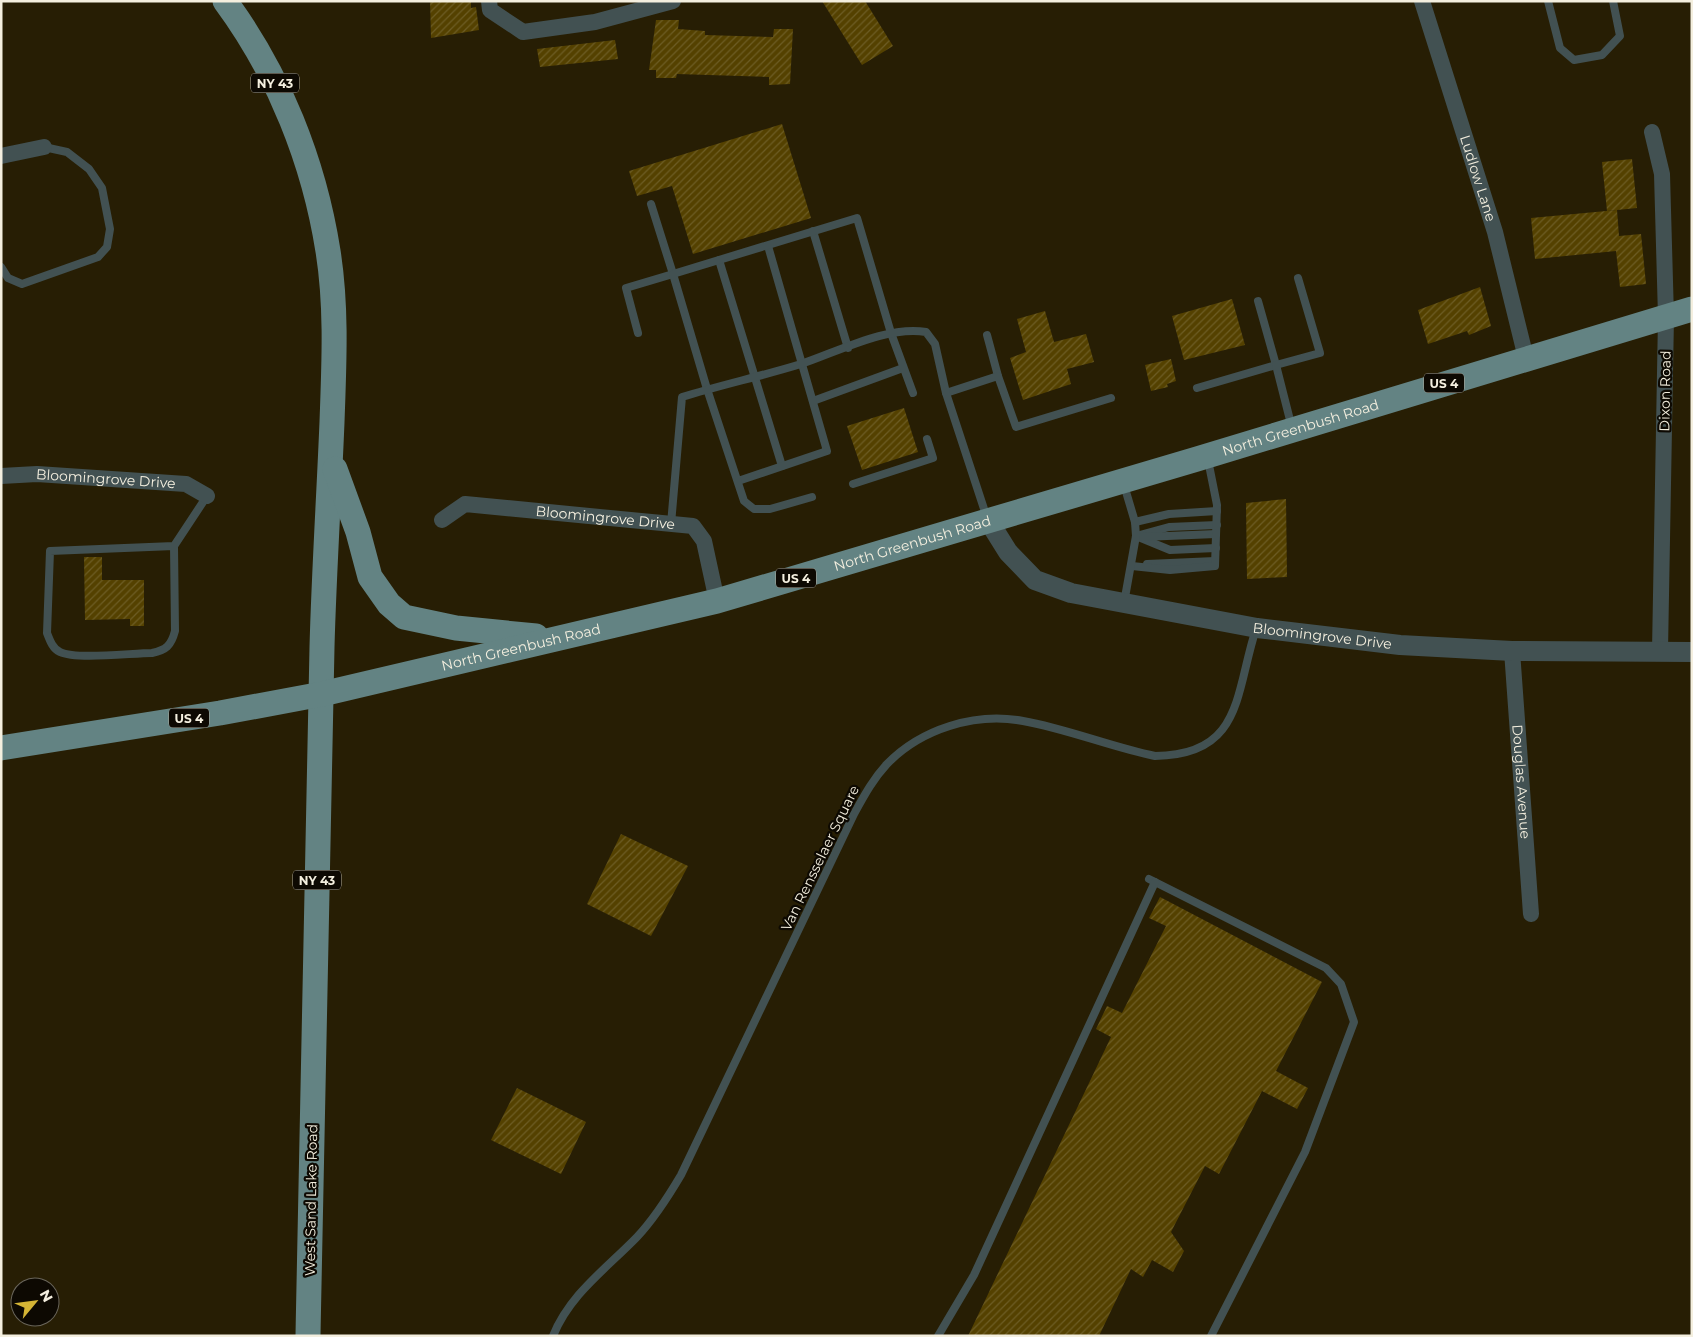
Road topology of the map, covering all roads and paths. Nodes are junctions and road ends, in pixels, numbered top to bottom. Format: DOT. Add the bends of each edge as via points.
graph roads {
  1 [pos="225,1"];
  2 [pos="489,1"];
  3 [pos="673,1"];
  4 [pos="1422,1"];
  5 [pos="1548,1"];
  6 [pos="1613,1"];
  7 [pos="1652,132"];
  8 [pos="44,147"];
  9 [pos="1,156"];
  10 [pos="652,204"];
  11 [pos="813,231"];
  12 [pos="768,246"];
  13 [pos="719,260"];
  14 [pos="1,267"];
  15 [pos="673,274"];
  16 [pos="1298,278"];
  17 [pos="1258,301"];
  18 [pos="1692,309"];
  19 [pos="1666,317"];
  20 [pos="638,333"];
  21 [pos="891,333"];
  22 [pos="987,335"];
  23 [pos="848,348"];
  24 [pos="1526,358"];
  25 [pos="801,364"];
  26 [pos="1276,365"];
  27 [pos="903,368"];
  28 [pos="998,376"];
  29 [pos="756,377"];
  30 [pos="1197,388"];
  31 [pos="707,389"];
  32 [pos="913,393"];
  33 [pos="946,393"];
  34 [pos="1111,398"];
  35 [pos="813,401"];
  36 [pos="1292,430"];
  37 [pos="927,439"];
  38 [pos="1207,456"];
  39 [pos="330,458"];
  40 [pos="782,466"];
  41 [pos="1,476"];
  42 [pos="738,481"];
  43 [pos="1123,481"];
  44 [pos="853,484"];
  45 [pos="207,496"];
  46 [pos="812,497"];
  47 [pos="1217,511"];
  48 [pos="442,520"];
  49 [pos="988,520"];
  50 [pos="1136,522"];
  51 [pos="671,524"];
  52 [pos="1217,525"];
  53 [pos="1216,534"];
  54 [pos="1136,536"];
  55 [pos="174,546"];
  56 [pos="1216,548"];
  57 [pos="1132,566"];
  58 [pos="717,601"];
  59 [pos="1124,602"];
  60 [pos="1256,628"];
  61 [pos="561,638"];
  62 [pos="1512,651"];
  63 [pos="1660,651"];
  64 [pos="1692,652"];
  65 [pos="322,694"];
  66 [pos="1,748"];
  67 [pos="1530,914"];
  68 [pos="308,1336"];
  69 [pos="553,1336"];
  70 [pos="938,1336"];
  71 [pos="1211,1336"];
  1 -- 39 [label="main road, NY 43" via="258,50 279,90 310,171 321,212 332,294 334,343"];
  2 -- 3 [label="street" via="490,10 523,32 594,22"];
  4 -- 24 [label="street, Ludlow Lane" via="1495,232"];
  5 -- 6 [label="lane" via="1560,48 1574,60 1602,55 1620,36"];
  7 -- 19 [label="street, Dixon Road" via="1662,174"];
  8 -- 9 [label="street"];
  8 -- 14 [label="lane" via="67,152 89,169 102,188 110,229 107,247 98,257 22,284 8,278"];
  10 -- 15 [label="lane"];
  11 -- 12 [label="lane"];
  11 -- 21 [label="lane" via="858,218"];
  11 -- 23 [label="lane"];
  12 -- 13 [label="lane"];
  12 -- 25 [label="lane"];
  13 -- 15 [label="lane"];
  13 -- 29 [label="lane"];
  15 -- 20 [label="lane" via="626,288"];
  15 -- 31 [label="lane"];
  16 -- 26 [label="lane" via="1320,353"];
  17 -- 26 [label="lane"];
  18 -- 19 [label="main road, North Greenbush Road / US 4"];
  19 -- 24 [label="main road, North Greenbush Road / US 4"];
  19 -- 63 [label="street, Dixon Road"];
  21 -- 23 [label="lane"];
  21 -- 27 [label="lane"];
  21 -- 33 [label="lane" via="926,332 935,344"];
  22 -- 28 [label="lane"];
  23 -- 25 [label="lane"];
  24 -- 36 [label="main road, North Greenbush Road / US 4"];
  25 -- 29 [label="lane"];
  25 -- 35 [label="lane"];
  26 -- 30 [label="lane"];
  26 -- 36 [label="lane"];
  27 -- 32 [label="lane"];
  27 -- 35 [label="lane"];
  28 -- 33 [label="lane"];
  28 -- 34 [label="lane" via="1016,427"];
  29 -- 31 [label="lane"];
  29 -- 40 [label="lane"];
  31 -- 42 [label="lane"];
  31 -- 51 [label="lane" via="682,397"];
  33 -- 49 [label="lane"];
  35 -- 40 [label="lane" via="827,451"];
  36 -- 38 [label="main road, North Greenbush Road / US 4"];
  37 -- 44 [label="lane" via="933,458"];
  38 -- 43 [label="main road, North Greenbush Road / US 4"];
  38 -- 47 [label="lane"];
  39 -- 61 [label="main road" via="358,532 370,577 404,617 456,628"];
  39 -- 65 [label="main road, NY 43"];
  40 -- 42 [label="lane"];
  41 -- 45 [label="street, Bloomingrove Drive" via="37,474 186,484"];
  42 -- 46 [label="lane" via="744,500 754,509 781,508"];
  43 -- 49 [label="main road, North Greenbush Road / US 4"];
  43 -- 50 [label="lane"];
  45 -- 55 [label="lane"];
  47 -- 50 [label="lane" via="1169,514"];
  47 -- 52 [label="lane"];
  48 -- 51 [label="street, Bloomingrove Drive" via="465,504"];
  49 -- 58 [label="main road, North Greenbush Road / US 4"];
  49 -- 59 [label="street, Bloomingrove Drive" via="1008,552 1035,580 1071,594"];
  50 -- 54 [label="lane"];
  51 -- 58 [label="street, Bloomingrove Drive" via="692,526 704,541"];
  52 -- 53 [label="lane"];
  52 -- 54 [label="lane" via="1169,527"];
  53 -- 54 [label="lane"];
  53 -- 56 [label="lane"];
  54 -- 56 [label="lane" via="1170,550"];
  54 -- 57 [label="lane"];
  55 -- 55 [label="lane" via="50,551 48,633 51,644 60,652 74,655 162,651 171,644 175,631"];
  56 -- 57 [label="lane" via="1215,566 1202,569"];
  57 -- 59 [label="lane"];
  58 -- 61 [label="main road, North Greenbush Road / US 4"];
  59 -- 60 [label="street, Bloomingrove Drive"];
  60 -- 62 [label="street, Bloomingrove Drive" via="1400,645"];
  60 -- 69 [label="lane, Van Rensselaer Square" via="1232,714 1209,743 1193,752 1155,756 1043,725 997,718 944,728 908,746 888,763 871,783 854,814 681,1175 639,1235 574,1298 562,1314"];
  61 -- 65 [label="main road, North Greenbush Road / US 4"];
  62 -- 63 [label="street, Bloomingrove Drive"];
  62 -- 67 [label="street, Douglas Avenue"];
  63 -- 64 [label="street, Bloomingrove Drive"];
  65 -- 66 [label="main road, North Greenbush Road / US 4"];
  65 -- 68 [label="main road, West Sand Lake Road / NY 43"];
  70 -- 71 [label="lane" via="974,1275 1152,881 1326,968 1341,984 1354,1022 1305,1152"];
}
